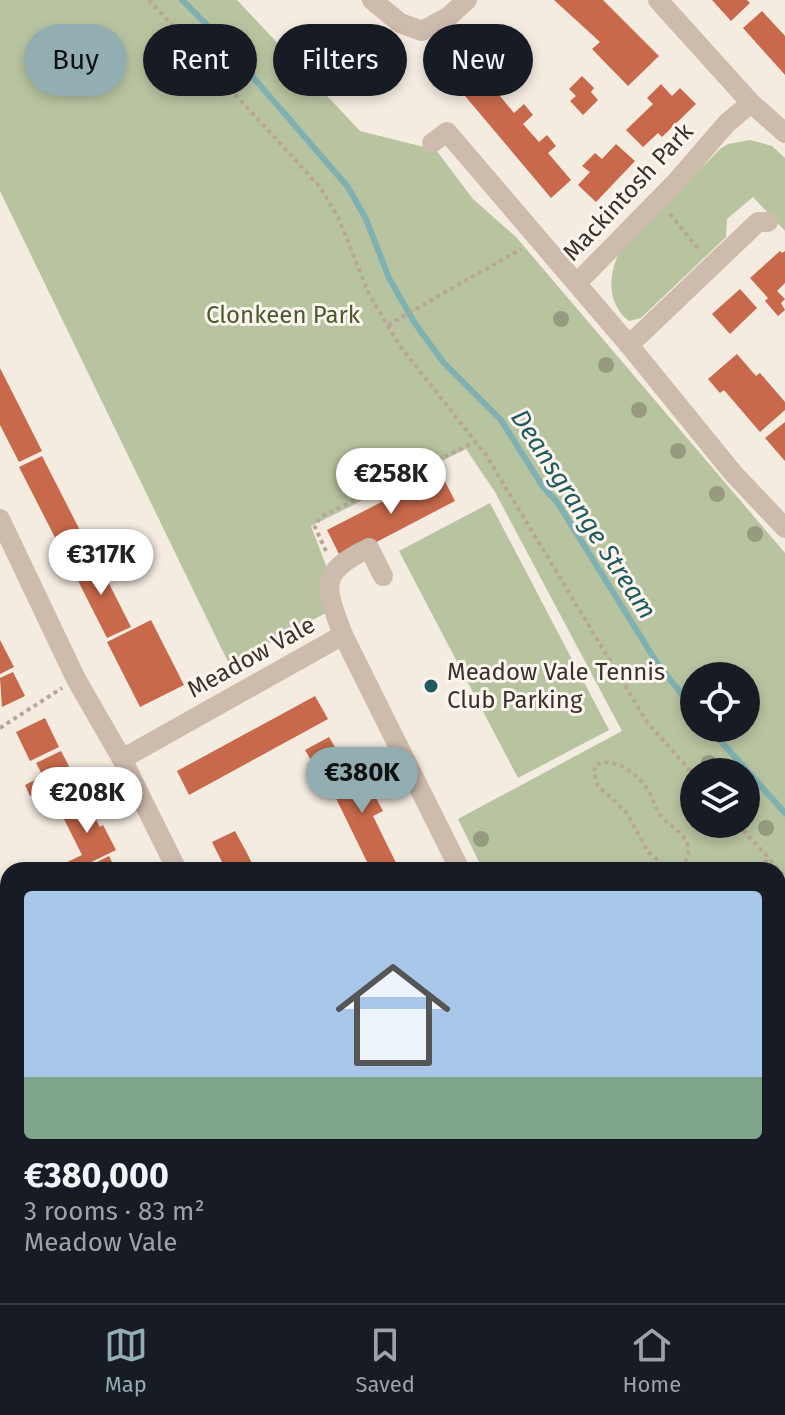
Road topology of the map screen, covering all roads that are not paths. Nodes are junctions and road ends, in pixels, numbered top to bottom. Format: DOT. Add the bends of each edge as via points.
graph roads {
  1 [pos="372,0"];
  2 [pos="467,0"];
  3 [pos="658,0"];
  4 [pos="751,103"];
  5 [pos="785,133"];
  6 [pos="432,143"];
  7 [pos="768,222"];
  8 [pos="577,283"];
  9 [pos="629,345"];
  10 [pos="0,519"];
  11 [pos="785,528"];
  12 [pos="383,576"];
  13 [pos="343,635"];
  14 [pos="122,759"];
  15 [pos="173,862"];
  16 [pos="456,862"];
  1 -- 2 [label="street" via="400,23 422,31"];
  3 -- 4 [label="street"];
  4 -- 5 [label="street"];
  4 -- 8 [label="street, Mackintosh Park"];
  6 -- 8 [label="street, Mackintosh Park" via="447,132"];
  7 -- 9 [label="street" via="758,222"];
  8 -- 9 [label="street, Mackintosh Park"];
  9 -- 11 [label="street, Mackintosh Park"];
  10 -- 14 [label="street" via="76,679"];
  12 -- 13 [label="street" via="369,548 334,570 331,602"];
  13 -- 14 [label="street, Meadow Vale"];
  13 -- 16 [label="street, Meadow Vale"];
  14 -- 15 [label="street"];
}
